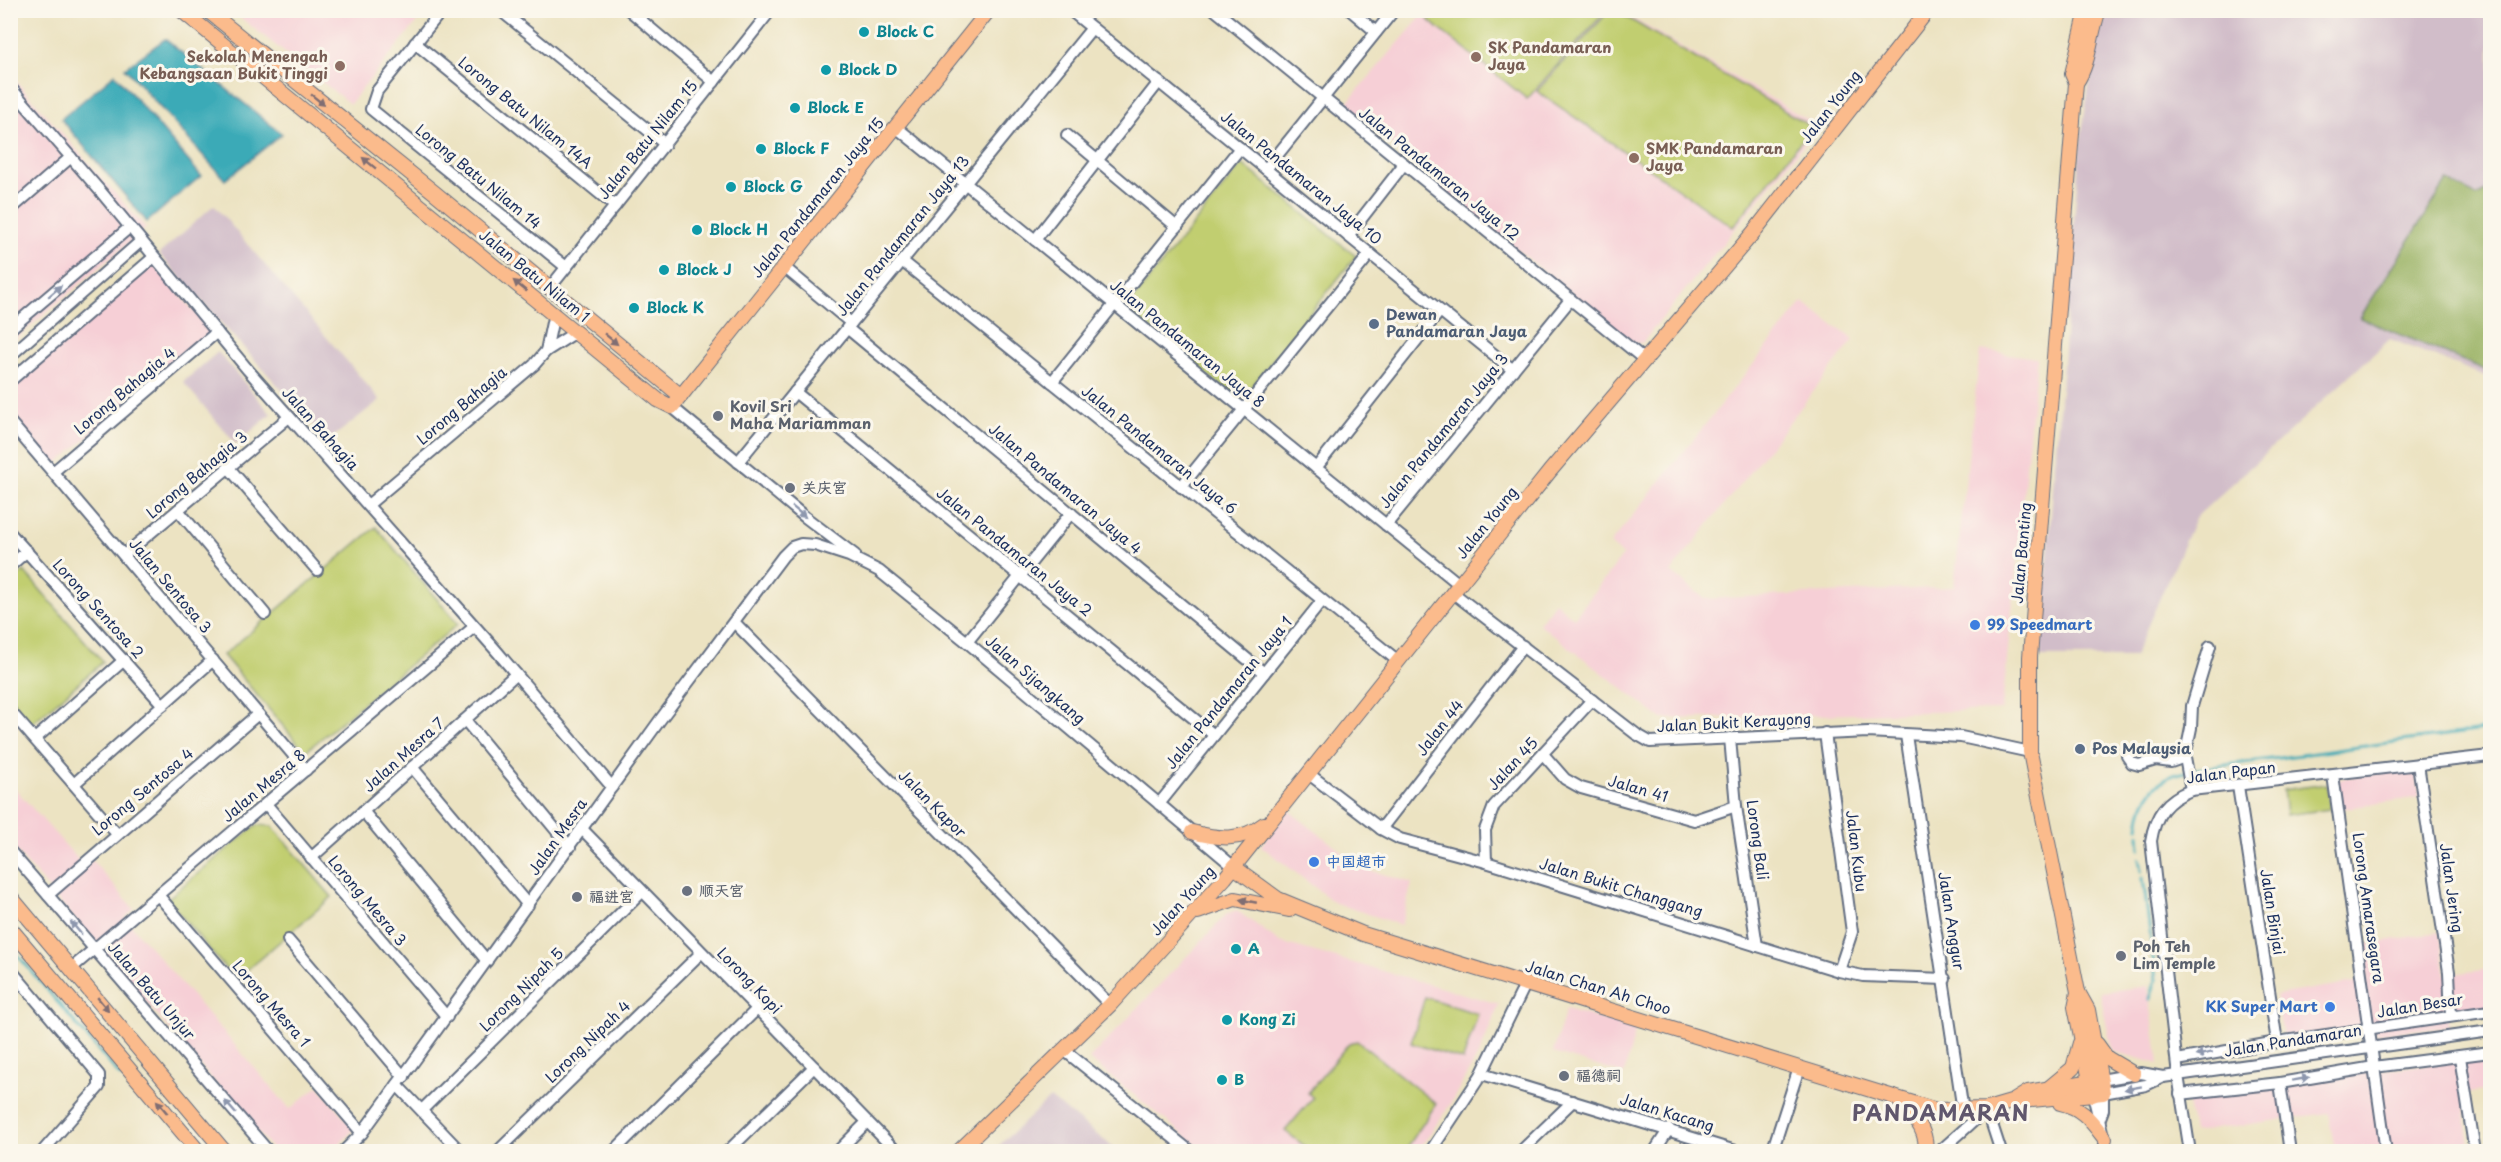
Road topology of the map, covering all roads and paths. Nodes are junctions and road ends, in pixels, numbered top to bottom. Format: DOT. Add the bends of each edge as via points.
graph roads {
  1 [pos="181,10"];
  2 [pos="207,10"];
  3 [pos="442,10"];
  4 [pos="500,10"];
  5 [pos="629,10"];
  6 [pos="989,10"];
  7 [pos="1070,10"];
  8 [pos="1215,10"];
  9 [pos="1350,10"];
  10 [pos="1394,10"];
  11 [pos="1928,10"];
  12 [pos="2086,11"];
  13 [pos="765,12"];
  14 [pos="1092,28"];
  15 [pos="1376,32"];
  16 [pos="415,43"];
  17 [pos="714,82"];
  18 [pos="1159,82"];
  19 [pos="10,87"];
  20 [pos="1323,99"];
  21 [pos="896,127"];
  22 [pos="1067,135"];
  23 [pos="665,144"];
  24 [pos="1240,148"];
  25 [pos="71,157"];
  26 [pos="1097,160"];
  27 [pos="1404,164"];
  28 [pos="1266,169"];
  29 [pos="965,183"];
  30 [pos="435,193"];
  31 [pos="615,206"];
  32 [pos="424,207"];
  33 [pos="10,210"];
  34 [pos="130,227"];
  35 [pos="1177,227"];
  36 [pos="1348,236"];
  37 [pos="1035,240"];
  38 [pos="141,242"];
  39 [pos="1370,254"];
  40 [pos="154,257"];
  41 [pos="902,261"];
  42 [pos="566,267"];
  43 [pos="784,267"];
  44 [pos="549,289"];
  45 [pos="1570,300"];
  46 [pos="1115,304"];
  47 [pos="1440,311"];
  48 [pos="554,313"];
  49 [pos="849,325"];
  50 [pos="10,329"];
  51 [pos="217,332"];
  52 [pos="576,332"];
  53 [pos="546,351"];
  54 [pos="10,356"];
  55 [pos="1645,360"];
  56 [pos="1513,370"];
  57 [pos="10,381"];
  58 [pos="1052,382"];
  59 [pos="795,392"];
  60 [pos="676,401"];
  61 [pos="1244,409"];
  62 [pos="289,417"];
  63 [pos="10,422"];
  64 [pos="738,462"];
  65 [pos="230,468"];
  66 [pos="1317,468"];
  67 [pos="53,472"];
  68 [pos="1181,487"];
  69 [pos="368,505"];
  70 [pos="178,510"];
  71 [pos="1071,513"];
  72 [pos="1386,525"];
  73 [pos="10,533"];
  74 [pos="801,544"];
  75 [pos="27,551"];
  76 [pos="124,555"];
  77 [pos="868,564"];
  78 [pos="10,566"];
  79 [pos="317,570"];
  80 [pos="1020,576"];
  81 [pos="1456,588"];
  82 [pos="1322,601"];
  83 [pos="265,614"];
  84 [pos="735,623"];
  85 [pos="474,627"];
  86 [pos="967,642"];
  87 [pos="1523,646"];
  88 [pos="2210,646"];
  89 [pos="124,660"];
  90 [pos="213,660"];
  91 [pos="1398,661"];
  92 [pos="1264,673"];
  93 [pos="516,674"];
  94 [pos="1592,700"];
  95 [pos="162,705"];
  96 [pos="10,711"];
  97 [pos="258,714"];
  98 [pos="465,720"];
  99 [pos="1825,733"];
  100 [pos="1214,735"];
  101 [pos="1906,735"];
  102 [pos="1730,738"];
  103 [pos="35,740"];
  104 [pos="2030,752"];
  105 [pos="1543,754"];
  106 [pos="2127,756"];
  107 [pos="2490,756"];
  108 [pos="2186,761"];
  109 [pos="2418,764"];
  110 [pos="412,767"];
  111 [pos="306,770"];
  112 [pos="1309,774"];
  113 [pos="2333,775"];
  114 [pos="74,784"];
  115 [pos="2190,785"];
  116 [pos="2238,786"];
  117 [pos="612,787"];
  118 [pos="266,804"];
  119 [pos="1159,804"];
  120 [pos="1736,806"];
  121 [pos="363,811"];
  122 [pos="1275,816"];
  123 [pos="582,829"];
  124 [pos="1381,829"];
  125 [pos="1192,832"];
  126 [pos="117,834"];
  127 [pos="570,847"];
  128 [pos="10,851"];
  129 [pos="311,858"];
  130 [pos="1486,862"];
  131 [pos="1234,867"];
  132 [pos="642,892"];
  133 [pos="48,895"];
  134 [pos="158,895"];
  135 [pos="10,896"];
  136 [pos="528,905"];
  137 [pos="1194,914"];
  138 [pos="1326,919"];
  139 [pos="10,928"];
  140 [pos="288,940"];
  141 [pos="1757,946"];
  142 [pos="94,950"];
  143 [pos="701,953"];
  144 [pos="487,961"];
  145 [pos="73,968"];
  146 [pos="10,969"];
  147 [pos="1839,970"];
  148 [pos="1945,979"];
  149 [pos="1526,983"];
  150 [pos="1110,1005"];
  151 [pos="756,1010"];
  152 [pos="2490,1011"];
  153 [pos="2451,1016"];
  154 [pos="447,1017"];
  155 [pos="2370,1029"];
  156 [pos="2490,1031"];
  157 [pos="2088,1040"];
  158 [pos="2277,1042"];
  159 [pos="2373,1045"];
  160 [pos="1064,1050"];
  161 [pos="2490,1052"];
  162 [pos="2460,1057"];
  163 [pos="2176,1060"];
  164 [pos="814,1067"];
  165 [pos="2374,1067"];
  166 [pos="1799,1068"];
  167 [pos="2140,1073"];
  168 [pos="1482,1074"];
  169 [pos="2178,1075"];
  170 [pos="2163,1077"];
  171 [pos="401,1081"];
  172 [pos="2280,1083"];
  173 [pos="2097,1087"];
  174 [pos="2048,1094"];
  175 [pos="2181,1094"];
  176 [pos="1897,1099"];
  177 [pos="1573,1101"];
  178 [pos="1987,1109"];
  179 [pos="422,1110"];
  180 [pos="1963,1112"];
  181 [pos="867,1122"];
  182 [pos="1669,1129"];
  183 [pos="362,1133"];
  184 [pos="2106,1145"];
  185 [pos="42,1152"];
  186 [pos="200,1152"];
  187 [pos="225,1152"];
  188 [pos="269,1152"];
  189 [pos="343,1152"];
  190 [pos="461,1152"];
  191 [pos="497,1152"];
  192 [pos="613,1152"];
  193 [pos="727,1152"];
  194 [pos="837,1152"];
  195 [pos="897,1152"];
  196 [pos="958,1152"];
  197 [pos="1191,1152"];
  198 [pos="1430,1152"];
  199 [pos="1520,1152"];
  200 [pos="1654,1152"];
  201 [pos="1739,1152"];
  202 [pos="1772,1152"];
  203 [pos="1925,1152"];
  204 [pos="1939,1152"];
  205 [pos="2001,1152"];
  206 [pos="2190,1152"];
  207 [pos="2290,1152"];
  208 [pos="2386,1152"];
  209 [pos="2475,1152"];
  32 -- 1 [label="main road, Jalan Batu Nilam 1, one-way"];
  2 -- 30 [label="main road, Jalan Batu Nilam 1, one-way"];
  3 -- 16 [label="street"];
  4 -- 23 [label="street"];
  5 -- 17 [label="street"];
  6 -- 21 [label="main road, Jalan Pandamaran Jaya 15"];
  7 -- 14 [label="street, Jalan Pandamaran Jaya 10"];
  8 -- 20 [label="street, Jalan Pandamaran Jaya 12"];
  9 -- 15 [label="street"];
  10 -- 15 [label="street"];
  11 -- 55 [label="main road, Jalan Young" via="1753,233"];
  12 -- 104 [label="main road, Jalan Banting" via="2072,74 2076,83 2030,657"];
  13 -- 17 [label="street, Jalan Batu Nilam 15"];
  14 -- 18 [label="street, Jalan Pandamaran Jaya 10"];
  14 -- 29 [label="street, Jalan Pandamaran Jaya 13"];
  15 -- 20 [label="street"];
  16 -- 31 [label="street, Lorong Batu Nilam 14A"];
  16 -- 42 [label="street, Lorong Batu Nilam 14" via="377,91 371,109"];
  17 -- 23 [label="street, Jalan Batu Nilam 15"];
  18 -- 24 [label="street, Jalan Pandamaran Jaya 10"];
  18 -- 26 [label="street"];
  19 -- 25 [label="street, Jalan Bahagia"];
  20 -- 27 [label="street, Jalan Pandamaran Jaya 12"];
  20 -- 28 [label="street"];
  21 -- 29 [label="street, Jalan Pandamaran Jaya 8"];
  21 -- 43 [label="main road, Jalan Pandamaran Jaya 15"];
  22 -- 26 [label="street"];
  23 -- 31 [label="street, Jalan Batu Nilam 15"];
  24 -- 28 [label="street, Jalan Pandamaran Jaya 10"];
  24 -- 35 [label="street"];
  25 -- 33 [label="street"];
  25 -- 34 [label="street, Jalan Bahagia"];
  26 -- 35 [label="street"];
  26 -- 37 [label="street"];
  27 -- 36 [label="street"];
  27 -- 45 [label="street, Jalan Pandamaran Jaya 12"];
  28 -- 36 [label="street, Jalan Pandamaran Jaya 10"];
  29 -- 37 [label="street, Jalan Pandamaran Jaya 8"];
  29 -- 41 [label="street, Jalan Pandamaran Jaya 13"];
  30 -- 32 [label="main road"];
  30 -- 44 [label="main road, Jalan Batu Nilam 1"];
  31 -- 42 [label="street, Jalan Batu Nilam 15"];
  48 -- 32 [label="main road, Jalan Batu Nilam 1, one-way"];
  34 -- 38 [label="street, Jalan Bahagia"];
  50 -- 34 [label="street, one-way"];
  35 -- 46 [label="street"];
  36 -- 39 [label="street, Jalan Pandamaran Jaya 10"];
  37 -- 46 [label="street, Jalan Pandamaran Jaya 8"];
  38 -- 40 [label="street, Jalan Bahagia"];
  38 -- 54 [label="street"];
  39 -- 47 [label="street, Jalan Pandamaran Jaya 10"];
  39 -- 61 [label="street"];
  40 -- 51 [label="street, Jalan Bahagia"];
  40 -- 57 [label="street"];
  41 -- 49 [label="street, Jalan Pandamaran Jaya 13"];
  41 -- 58 [label="street, Jalan Pandamaran Jaya 6"];
  42 -- 44 [label="street, Jalan Batu Nilam 15"];
  43 -- 49 [label="street, Jalan Pandamaran Jaya 4"];
  43 -- 60 [label="main road, Jalan Pandamaran Jaya 15"];
  44 -- 60 [label="main road, Jalan Batu Nilam 1, one-way"];
  45 -- 55 [label="street, Jalan Pandamaran Jaya 12"];
  45 -- 56 [label="street, Jalan Pandamaran Jaya 3"];
  46 -- 58 [label="street"];
  46 -- 61 [label="street, Jalan Pandamaran Jaya 8"];
  47 -- 56 [label="street, Jalan Pandamaran Jaya 10"];
  47 -- 66 [label="street"];
  48 -- 52 [label="main road, Jalan Batu Nilam 1"];
  48 -- 53 [label="street"];
  49 -- 59 [label="street, Jalan Pandamaran Jaya 13"];
  49 -- 71 [label="street, Jalan Pandamaran Jaya 4"];
  51 -- 62 [label="street, Jalan Bahagia"];
  51 -- 67 [label="street, Lorong Bahagia 4"];
  52 -- 53 [label="street, Lorong Bahagia"];
  52 -- 60 [label="main road, Jalan Batu Nilam 1" via="658,400"];
  53 -- 69 [label="street, Lorong Bahagia"];
  55 -- 81 [label="main road, Jalan Young"];
  56 -- 72 [label="street, Jalan Pandamaran Jaya 3"];
  58 -- 68 [label="street, Jalan Pandamaran Jaya 6"];
  59 -- 64 [label="street, Jalan Pandamaran Jaya 13"];
  59 -- 80 [label="street, Jalan Pandamaran Jaya 2"];
  60 -- 64 [label="street, Jalan Batu Nilam 1"];
  61 -- 66 [label="street, Jalan Pandamaran Jaya 8"];
  61 -- 68 [label="street"];
  62 -- 65 [label="street, Lorong Bahagia 3"];
  62 -- 69 [label="street, Jalan Bahagia"];
  63 -- 67 [label="street, Jalan Sentosa 3"];
  64 -- 77 [label="street, Jalan Batu Nilam 1, one-way"];
  65 -- 70 [label="street, Lorong Bahagia 3"];
  65 -- 79 [label="street"];
  66 -- 72 [label="street, Jalan Pandamaran Jaya 8"];
  67 -- 76 [label="street, Jalan Sentosa 3"];
  68 -- 82 [label="street, Jalan Pandamaran Jaya 6"];
  69 -- 85 [label="street, Jalan Bahagia"];
  70 -- 76 [label="street, Lorong Bahagia 3"];
  70 -- 83 [label="street"];
  71 -- 80 [label="street"];
  71 -- 92 [label="street, Jalan Pandamaran Jaya 4"];
  72 -- 81 [label="street, Jalan Pandamaran Jaya 8"];
  73 -- 75 [label="street, Lorong Sentosa 2"];
  74 -- 77 [label="street, Jalan Sijangkang" via="835,551"];
  74 -- 84 [label="street, Jalan Mesra" via="783,556"];
  75 -- 78 [label="street"];
  75 -- 89 [label="street, Lorong Sentosa 2"];
  76 -- 90 [label="street, Jalan Sentosa 3"];
  77 -- 86 [label="street, Jalan Sijangkang"];
  80 -- 86 [label="street"];
  80 -- 100 [label="street, Jalan Pandamaran Jaya 2"];
  81 -- 87 [label="street, Jalan Bukit Kerayong"];
  81 -- 91 [label="main road, Jalan Young"];
  82 -- 91 [label="street, Jalan Pandamaran Jaya 6"];
  82 -- 92 [label="street, Jalan Pandamaran Jaya 1"];
  84 -- 117 [label="street, Jalan Mesra"];
  84 -- 150 [label="street, Jalan Kapor"];
  85 -- 93 [label="street, Jalan Bahagia"];
  85 -- 111 [label="street, Jalan Mesra 8"];
  86 -- 119 [label="street, Jalan Sijangkang"];
  87 -- 94 [label="street, Jalan Bukit Kerayong"];
  87 -- 124 [label="street, Jalan 44"];
  88 -- 108 [label="street" via="2192,706"];
  89 -- 95 [label="street, Lorong Sentosa 2"];
  89 -- 103 [label="street"];
  90 -- 95 [label="street"];
  90 -- 97 [label="street, Jalan Sentosa 3"];
  91 -- 112 [label="main road, Jalan Young"];
  92 -- 100 [label="street, Jalan Pandamaran Jaya 1"];
  93 -- 98 [label="street, Jalan Mesra 7"];
  93 -- 117 [label="street, Jalan Bahagia"];
  94 -- 102 [label="street, Jalan Bukit Kerayong" via="1650,742"];
  94 -- 105 [label="street, Jalan 45"];
  95 -- 114 [label="street"];
  96 -- 103 [label="street"];
  97 -- 111 [label="street, Jalan Sentosa 3"];
  97 -- 126 [label="street, Lorong Sentosa 4"];
  98 -- 110 [label="street, Jalan Mesra 7"];
  98 -- 127 [label="street"];
  99 -- 101 [label="street, Jalan Bukit Kerayong"];
  99 -- 102 [label="street, Jalan Bukit Kerayong"];
  99 -- 147 [label="street, Jalan Kubu" via="1851,932"];
  100 -- 119 [label="street, Jalan Pandamaran Jaya 1"];
  101 -- 104 [label="street, Jalan Bukit Kerayong" via="1961,737"];
  101 -- 148 [label="street, Jalan Anggur"];
  102 -- 120 [label="street, Lorong Bali"];
  103 -- 114 [label="street"];
  104 -- 157 [label="main road, Jalan Banting" via="2078,992 2075,1007"];
  105 -- 120 [label="street, Jalan 41" via="1565,779 1581,788 1694,820"];
  105 -- 130 [label="street, Jalan 45" via="1491,812 1485,830"];
  106 -- 108 [label="street" via="2139,765 2156,760"];
  107 -- 109 [label="street, Jalan Papan"];
  108 -- 115 [label="street"];
  109 -- 113 [label="street, Jalan Papan"];
  109 -- 153 [label="street, Jalan Jering"];
  110 -- 121 [label="street, Jalan Mesra 7"];
  110 -- 136 [label="street"];
  111 -- 118 [label="street, Jalan Mesra 8"];
  112 -- 122 [label="main road, Jalan Young"];
  112 -- 124 [label="street, Jalan Bukit Changgang"];
  113 -- 116 [label="street, Jalan Papan"];
  113 -- 155 [label="street, Lorong Amarasegara"];
  114 -- 126 [label="street"];
  115 -- 116 [label="street, Jalan Papan"];
  115 -- 163 [label="street, Jalan Papan" via="2163,808 2151,841"];
  116 -- 158 [label="street, Jalan Binjai"];
  117 -- 123 [label="street, Jalan Mesra"];
  118 -- 129 [label="street, Lorong Mesra 3"];
  118 -- 134 [label="street, Jalan Mesra 8"];
  119 -- 125 [label="street, Jalan Sijangkang"];
  120 -- 141 [label="street, Lorong Bali"];
  121 -- 129 [label="street, Jalan Mesra 7"];
  121 -- 144 [label="street"];
  122 -- 125 [label="main road" via="1258,829 1232,839"];
  122 -- 131 [label="main road, Jalan Young"];
  123 -- 127 [label="street, Jalan Mesra"];
  123 -- 132 [label="street, Lorong Kopi"];
  124 -- 130 [label="street, Jalan Bukit Changgang" via="1400,839"];
  125 -- 131 [label="street, Jalan Sijangkang"];
  126 -- 133 [label="street, Lorong Sentosa 4"];
  127 -- 136 [label="street, Jalan Mesra"];
  128 -- 133 [label="street, Jalan Batu Unjur"];
  129 -- 154 [label="street, Lorong Mesra 3"];
  130 -- 141 [label="street, Jalan Bukit Changgang"];
  131 -- 137 [label="main road, Jalan Young"];
  131 -- 138 [label="main road, Jalan Chan Ah Choo" via="1278,899"];
  132 -- 143 [label="street, Lorong Kopi"];
  132 -- 179 [label="street, Lorong Nipah 5"];
  142 -- 133 [label="street, Jalan Batu Unjur, one-way"];
  134 -- 142 [label="street, Jalan Mesra 8"];
  134 -- 183 [label="street, Lorong Mesra 1"];
  135 -- 145 [label="main road"];
  136 -- 144 [label="street, Jalan Mesra"];
  138 -- 137 [label="main road, one-way" via="1235,899"];
  137 -- 150 [label="main road, Jalan Young"];
  138 -- 149 [label="main road, Jalan Chan Ah Choo" via="1363,934"];
  186 -- 139 [label="main road, one-way"];
  140 -- 171 [label="street"];
  141 -- 147 [label="street, Jalan Bukit Changgang"];
  142 -- 145 [label="street, Jalan Mesra 8"];
  188 -- 142 [label="street, Jalan Batu Unjur, one-way"];
  143 -- 151 [label="street, Lorong Kopi"];
  143 -- 191 [label="street, Lorong Nipah 4"];
  144 -- 154 [label="street, Jalan Mesra"];
  145 -- 187 [label="main road, one-way"];
  146 -- 185 [label="street" via="99,1075 99,1087"];
  147 -- 148 [label="street, Jalan Bukit Changgang"];
  148 -- 180 [label="street, Jalan Anggur"];
  149 -- 166 [label="main road, Jalan Chan Ah Choo"];
  149 -- 168 [label="street"];
  150 -- 160 [label="main road, Jalan Young"];
  151 -- 164 [label="street, Lorong Kopi"];
  151 -- 192 [label="street"];
  152 -- 153 [label="street, Jalan Besar"];
  153 -- 155 [label="street, Jalan Besar"];
  154 -- 171 [label="street, Jalan Mesra"];
  155 -- 158 [label="street, Jalan Besar"];
  155 -- 159 [label="street, Lorong Amarasegara"];
  156 -- 159 [label="street, Jalan Pandamaran"];
  157 -- 167 [label="main road" via="2107,1058"];
  157 -- 173 [label="main road, Jalan Banting"];
  157 -- 174 [label="main road" via="2073,1068"];
  158 -- 163 [label="street, Jalan Besar, one-way"];
  159 -- 165 [label="street, Lorong Amarasegara"];
  159 -- 169 [label="street, Jalan Pandamaran"];
  160 -- 196 [label="main road, Jalan Young"];
  160 -- 197 [label="street"];
  161 -- 162 [label="street"];
  162 -- 165 [label="street"];
  162 -- 209 [label="street"];
  163 -- 169 [label="street, Jalan Papan"];
  164 -- 181 [label="street, Lorong Kopi"];
  164 -- 193 [label="street"];
  172 -- 165 [label="street, one-way"];
  165 -- 208 [label="street, Lorong Amarasegara"];
  166 -- 176 [label="main road, Jalan Chan Ah Choo"];
  166 -- 202 [label="street"];
  167 -- 170 [label="street"];
  167 -- 173 [label="street"];
  168 -- 177 [label="street, Jalan Kacang"];
  168 -- 198 [label="street"];
  169 -- 170 [label="street, Jalan Pandamaran"];
  169 -- 175 [label="street, Jalan Papan"];
  170 -- 173 [label="street, Jalan Pandamaran, one-way" via="2146,1085"];
  171 -- 179 [label="street"];
  171 -- 183 [label="street, Jalan Mesra"];
  172 -- 175 [label="street"];
  172 -- 207 [label="street"];
  173 -- 174 [label="main road"];
  173 -- 184 [label="street"];
  174 -- 178 [label="main road" via="2028,1092"];
  174 -- 184 [label="main road" via="2084,1112"];
  175 -- 206 [label="street, Jalan Papan"];
  176 -- 180 [label="main road, Jalan Chan Ah Choo" via="1936,1110"];
  176 -- 203 [label="main road" via="1921,1130"];
  177 -- 182 [label="street, Jalan Kacang"];
  177 -- 199 [label="street"];
  178 -- 180 [label="main road"];
  178 -- 204 [label="street"];
  178 -- 205 [label="street"];
  179 -- 190 [label="street"];
  181 -- 194 [label="street"];
  181 -- 195 [label="street, Lorong Kopi"];
  182 -- 200 [label="street"];
  182 -- 201 [label="street, Jalan Kacang"];
  183 -- 189 [label="street, Jalan Mesra"];
}
